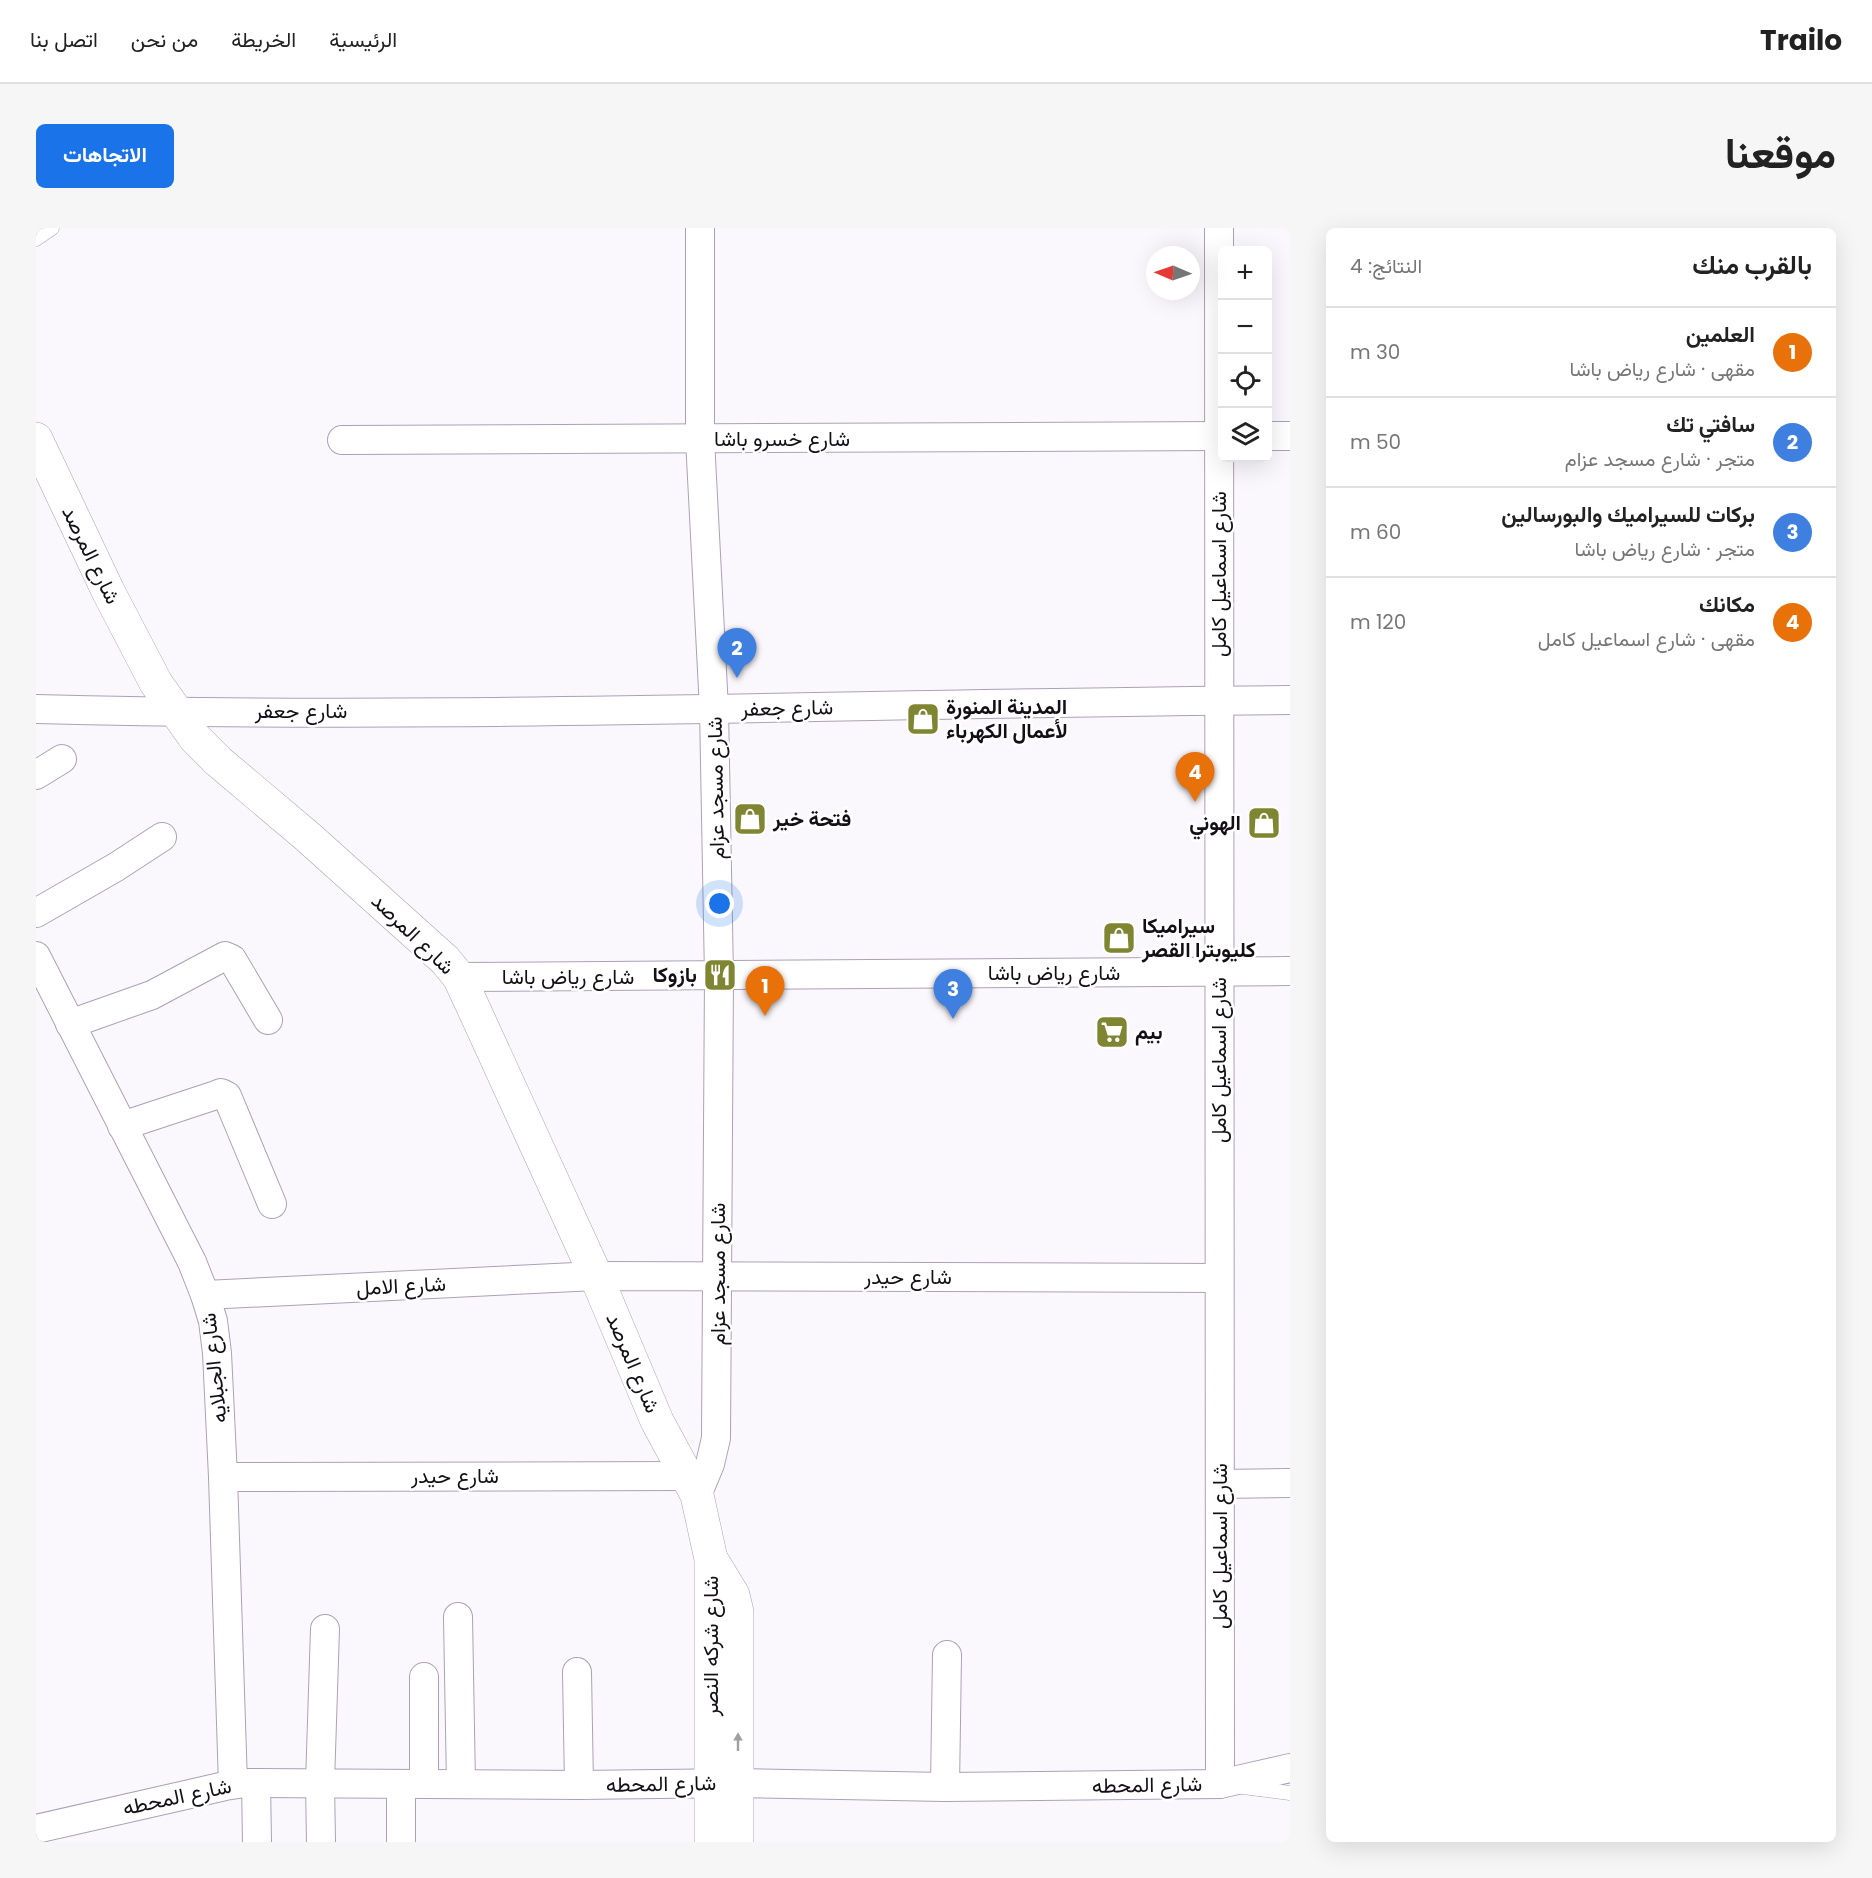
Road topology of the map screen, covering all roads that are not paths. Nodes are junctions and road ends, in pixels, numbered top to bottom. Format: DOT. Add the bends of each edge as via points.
graph roads {
  1 [pos="51,228"];
  2 [pos="700,228"];
  3 [pos="1219,228"];
  4 [pos="36,239"];
  5 [pos="1221,408"];
  6 [pos="1218,436"];
  7 [pos="1272,436"];
  8 [pos="1290,436"];
  9 [pos="36,439"];
  10 [pos="700,439"];
  11 [pos="342,440"];
  12 [pos="1221,462"];
  13 [pos="1290,700"];
  14 [pos="1219,701"];
  15 [pos="36,709"];
  16 [pos="714,709"];
  17 [pos="176,712"];
  18 [pos="62,759"];
  19 [pos="36,775"];
  20 [pos="162,837"];
  21 [pos="36,913"];
  22 [pos="36,956"];
  23 [pos="1219,972"];
  24 [pos="1290,972"];
  25 [pos="719,976"];
  26 [pos="459,977"];
  27 [pos="268,1020"];
  28 [pos="70,1024"];
  29 [pos="122,1126"];
  30 [pos="272,1204"];
  31 [pos="596,1276"];
  32 [pos="718,1277"];
  33 [pos="1220,1278"];
  34 [pos="205,1295"];
  35 [pos="223,1477"];
  36 [pos="1290,1483"];
  37 [pos="1220,1484"];
  38 [pos="692,1485"];
  39 [pos="458,1617"];
  40 [pos="325,1629"];
  41 [pos="947,1655"];
  42 [pos="578,1672"];
  43 [pos="424,1677"];
  44 [pos="1290,1768"];
  45 [pos="245,1783"];
  46 [pos="320,1783"];
  47 [pos="725,1783"];
  48 [pos="412,1784"];
  49 [pos="461,1784"];
  50 [pos="1220,1784"];
  51 [pos="579,1785"];
  52 [pos="945,1787"];
  53 [pos="1290,1793"];
  54 [pos="36,1829"];
  55 [pos="256,1842"];
  56 [pos="321,1842"];
  57 [pos="401,1842"];
  58 [pos="711,1842"];
  59 [pos="737,1842"];
  1 -- 4 [label="lane"];
  2 -- 10 [label="street, شارع مسجد عزام"];
  3 -- 5 [label="street, شارع اسماعيل كامل"];
  6 -- 10 [label="street, شارع خسرو باشا"];
  7 -- 8 [label="street"];
  9 -- 17 [label="street, شارع المرصد" via="108,591 156,683"];
  10 -- 11 [label="street, شارع خسرو باشا"];
  10 -- 16 [label="street, شارع مسجد عزام"];
  12 -- 14 [label="street, شارع اسماعيل كامل"];
  13 -- 14 [label="street, شارع جعفر"];
  14 -- 16 [label="street, شارع جعفر"];
  14 -- 23 [label="street, شارع اسماعيل كامل"];
  15 -- 17 [label="street, شارع جعفر"];
  16 -- 17 [label="street, شارع جعفر"];
  16 -- 25 [label="street, شارع مسجد عزام"];
  17 -- 26 [label="street, شارع المرصد" via="218,760 446,960"];
  18 -- 19 [label="street"];
  20 -- 21 [label="street"];
  22 -- 28 [label="street, شارع الجبلايه"];
  23 -- 24 [label="street, شارع رياض باشا"];
  23 -- 25 [label="street, شارع رياض باشا"];
  23 -- 33 [label="street, شارع اسماعيل كامل"];
  25 -- 26 [label="street, شارع رياض باشا"];
  25 -- 32 [label="street, شارع مسجد عزام"];
  26 -- 31 [label="street, شارع المرصد"];
  27 -- 28 [label="street" via="232,959 225,956 152,995"];
  28 -- 29 [label="street, شارع الجبلايه"];
  29 -- 30 [label="street" via="222,1093 227,1096"];
  29 -- 34 [label="street, شارع الجبلايه"];
  31 -- 32 [label="street, شارع حيدر"];
  31 -- 34 [label="street, شارع الامل"];
  31 -- 38 [label="street, شارع المرصد" via="657,1421"];
  32 -- 33 [label="street, شارع حيدر"];
  32 -- 38 [label="street, شارع مسجد عزام" via="716,1438 710,1464"];
  33 -- 37 [label="street, شارع اسماعيل كامل"];
  34 -- 35 [label="street, شارع الجبلايه" via="217,1353"];
  35 -- 38 [label="street, شارع حيدر"];
  35 -- 45 [label="street, شارع الجبلايه"];
  36 -- 37 [label="street"];
  37 -- 50 [label="street, شارع اسماعيل كامل"];
  38 -- 47 [label="street, شارع شركه النصر" via="711,1559 733,1595 737,1612"];
  39 -- 49 [label="street"];
  40 -- 46 [label="street"];
  41 -- 52 [label="street"];
  42 -- 51 [label="street"];
  43 -- 48 [label="street"];
  44 -- 50 [label="street, شارع المحطه"];
  45 -- 46 [label="street, شارع المحطه"];
  45 -- 54 [label="street, شارع المحطه"];
  45 -- 55 [label="street, شارع الجبلايه"];
  46 -- 48 [label="street, شارع المحطه"];
  46 -- 56 [label="street"];
  47 -- 51 [label="street, شارع المحطه"];
  47 -- 52 [label="street, شارع المحطه"];
  47 -- 58 [label="street, شارع شركه النصر"];
  47 -- 59 [label="street, شارع شركه النصر"];
  48 -- 49 [label="street, شارع المحطه"];
  48 -- 57 [label="street"];
  49 -- 51 [label="street, شارع المحطه"];
  50 -- 52 [label="street, شارع المحطه"];
  50 -- 53 [label="lane"];
}
